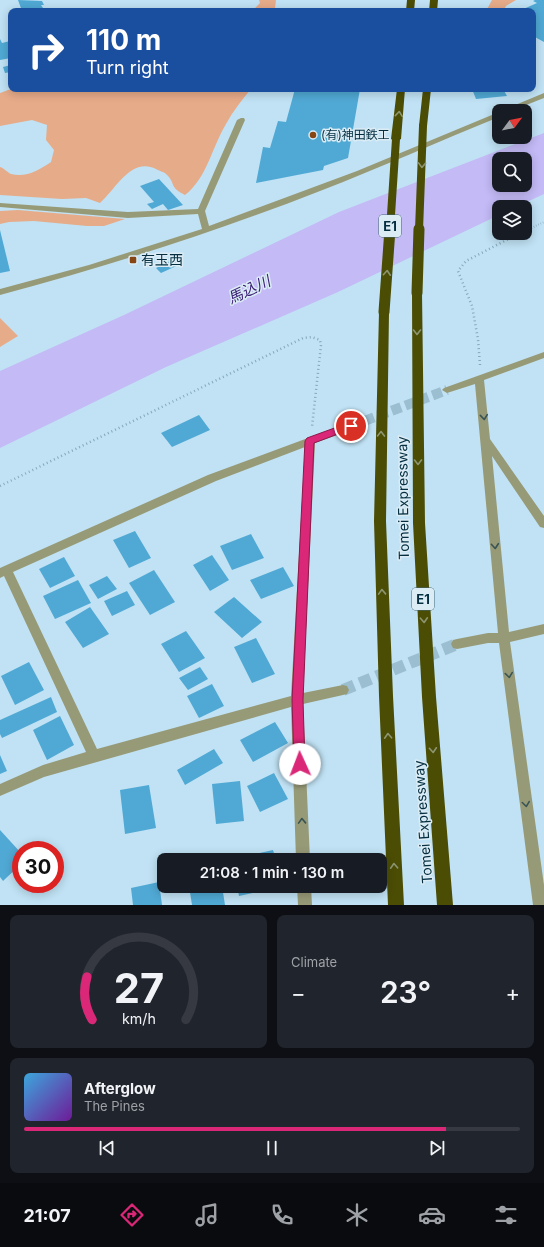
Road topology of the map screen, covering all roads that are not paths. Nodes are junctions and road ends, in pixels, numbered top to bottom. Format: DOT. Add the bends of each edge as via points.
graph roads {
  1 [pos="402,92"];
  2 [pos="426,92"];
  3 [pos="544,95"];
  4 [pos="522,104"];
  5 [pos="492,117"];
  6 [pos="241,120"];
  7 [pos="0,205"];
  8 [pos="201,211"];
  9 [pos="206,230"];
  10 [pos="0,292"];
  11 [pos="544,355"];
  12 [pos="479,378"];
  13 [pos="447,390"];
  14 [pos="351,426"];
  15 [pos="310,441"];
  16 [pos="486,441"];
  17 [pos="544,524"];
  18 [pos="3,572"];
  19 [pos="544,630"];
  20 [pos="504,638"];
  21 [pos="457,644"];
  22 [pos="343,690"];
  23 [pos="298,700"];
  24 [pos="94,756"];
  25 [pos="0,790"];
  26 [pos="303,853"];
  27 [pos="304,893"];
  28 [pos="305,905"];
  29 [pos="396,905"];
  30 [pos="445,905"];
  31 [pos="540,905"];
  29 -- 1 [label="highway, Tomei Expressway / E1, one-way, bridge" via="380,521 384,312"];
  2 -- 30 [label="highway, Tomei Expressway / E1, one-way, bridge" via="417,293 418,523"];
  3 -- 4 [label="street"];
  5 -- 9 [label="street" via="361,172"];
  6 -- 8 [label="street"];
  7 -- 8 [label="street" via="128,215"];
  8 -- 9 [label="street"];
  9 -- 10 [label="street" via="132,255"];
  11 -- 12 [label="street"];
  12 -- 13 [label="street"];
  12 -- 16 [label="street, one-way"];
  14 -- 15 [label="street"];
  15 -- 18 [label="street" via="212,478"];
  15 -- 23 [label="street"];
  16 -- 17 [label="street"];
  16 -- 20 [label="street, one-way"];
  18 -- 24 [label="street"];
  19 -- 20 [label="street"];
  20 -- 21 [label="street" via="488,638"];
  20 -- 31 [label="street, one-way"];
  22 -- 23 [label="street"];
  23 -- 24 [label="street"];
  26 -- 23 [label="street, one-way"];
  24 -- 25 [label="street" via="43,771"];
  27 -- 28 [label="street"];
}
